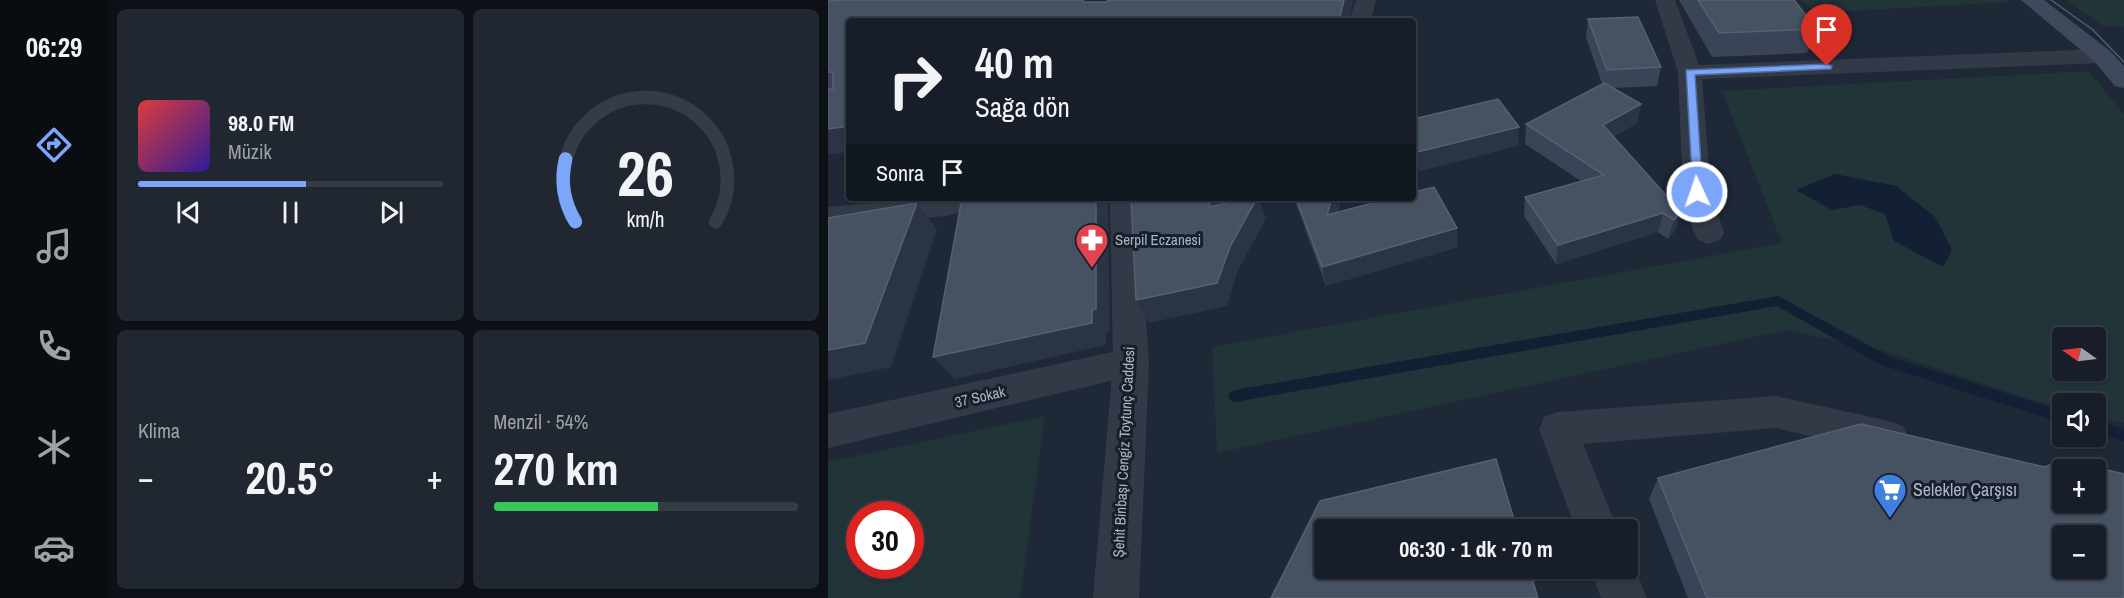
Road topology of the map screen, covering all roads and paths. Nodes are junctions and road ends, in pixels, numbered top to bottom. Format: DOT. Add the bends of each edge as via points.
graph roads {
  1 [pos="1366,0"];
  2 [pos="1665,0"];
  3 [pos="2031,0"];
  4 [pos="1361,18"];
  5 [pos="2102,56"];
  6 [pos="1690,72"];
  7 [pos="2124,81"];
  8 [pos="966,201"];
  9 [pos="1124,201"];
  10 [pos="828,218"];
  11 [pos="1709,233"];
  12 [pos="1131,363"];
  13 [pos="828,431"];
  14 [pos="1926,447"];
  15 [pos="1593,519"];
  16 [pos="1616,579"];
  17 [pos="1116,598"];
  18 [pos="1624,598"];
  1 -- 4 [label="street"];
  2 -- 6 [label="street"];
  3 -- 5 [label="main road"];
  5 -- 6 [label="street"];
  5 -- 7 [label="main road"];
  6 -- 11 [label="street" via="1697,192"];
  8 -- 10 [label="street"];
  9 -- 12 [label="street, Şehit Binbaşı Cengiz Toytunç Caddesi"];
  12 -- 13 [label="street, 37 Sokak"];
  12 -- 17 [label="street, Şehit Binbaşı Cengiz Toytunç Caddesi"];
  14 -- 15 [label="street" via="1776,412 1558,429"];
  16 -- 18 [label="street"];
}
